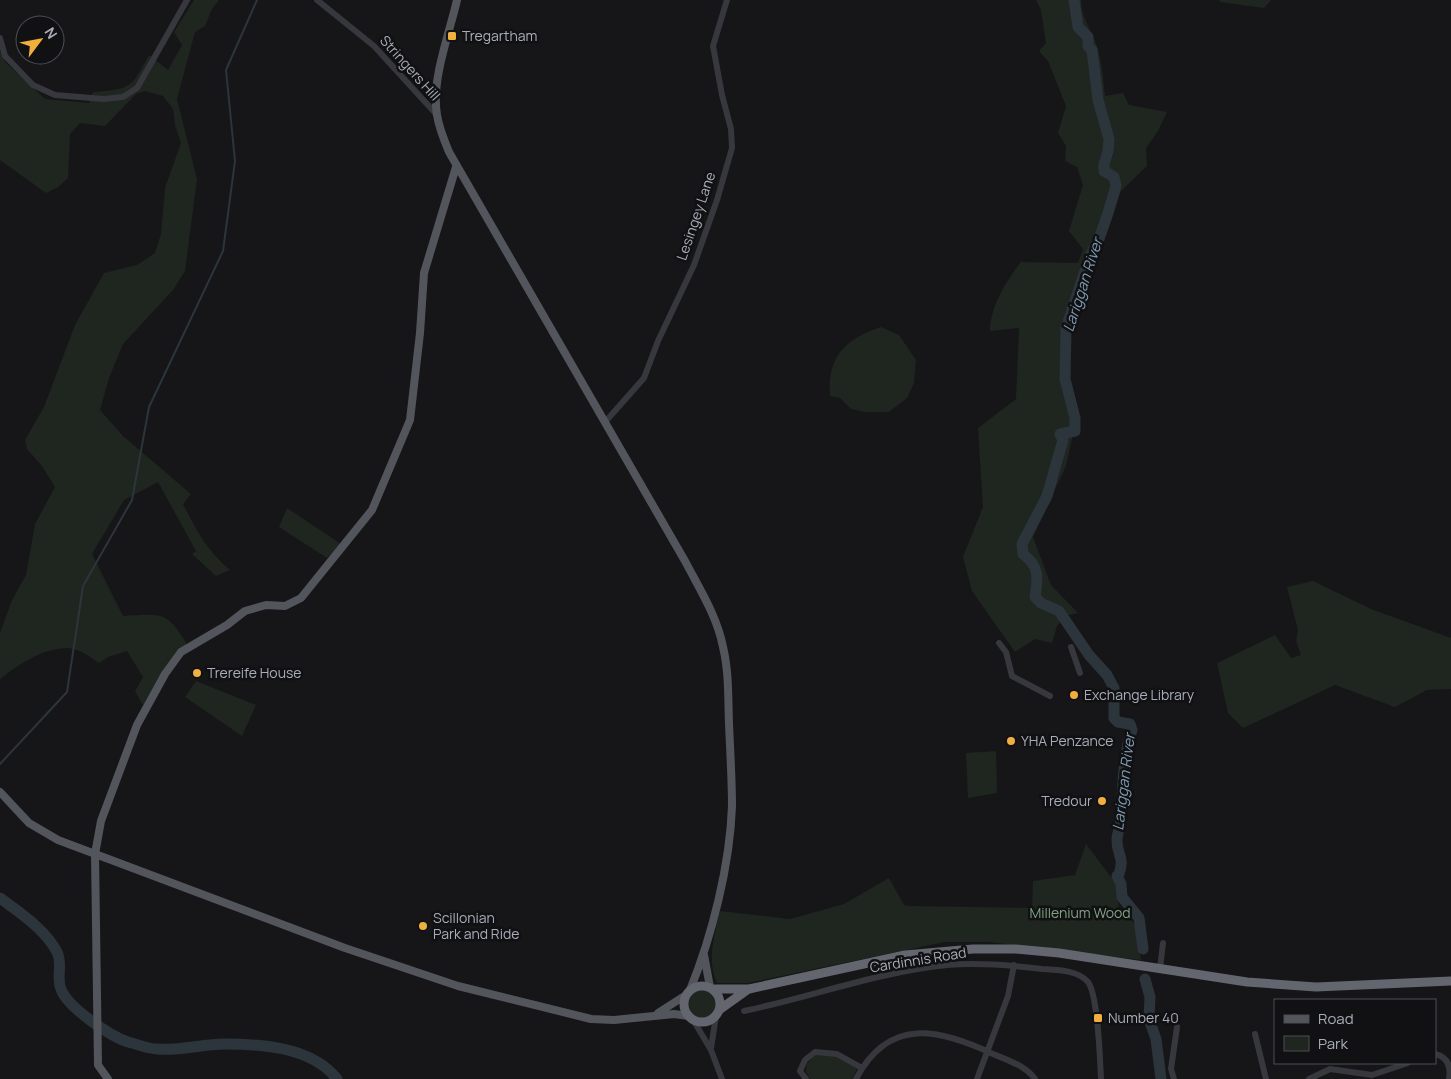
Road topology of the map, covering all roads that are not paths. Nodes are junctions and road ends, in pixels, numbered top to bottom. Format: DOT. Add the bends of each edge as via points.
graph roads {
  1 [pos="187,0"];
  2 [pos="317,0"];
  3 [pos="457,0"];
  4 [pos="727,0"];
  5 [pos="0,38"];
  6 [pos="437,115"];
  7 [pos="456,167"];
  8 [pos="606,421"];
  9 [pos="999,643"];
  10 [pos="1071,647"];
  11 [pos="1080,673"];
  12 [pos="1050,696"];
  13 [pos="0,792"];
  14 [pos="96,854"];
  15 [pos="1163,943"];
  16 [pos="704,953"];
  17 [pos="1014,965"];
  18 [pos="1160,969"];
  19 [pos="1451,981"];
  20 [pos="712,988"];
  21 [pos="749,988"];
  22 [pos="688,993"];
  23 [pos="744,1011"];
  24 [pos="717,1013"];
  25 [pos="654,1015"];
  26 [pos="690,1017"];
  27 [pos="1177,1027"];
  28 [pos="1258,1037"];
  29 [pos="711,1050"];
  30 [pos="987,1051"];
  31 [pos="1436,1054"];
  32 [pos="1405,1064"];
  33 [pos="1340,1066"];
  34 [pos="862,1068"];
  35 [pos="108,1079"];
  36 [pos="722,1079"];
  37 [pos="806,1079"];
  38 [pos="856,1079"];
  39 [pos="977,1079"];
  40 [pos="1035,1079"];
  41 [pos="1101,1079"];
  42 [pos="1174,1079"];
  43 [pos="1266,1079"];
  44 [pos="1309,1079"];
  45 [pos="1448,1079"];
  1 -- 5 [label="street" via="137,88 123,97 104,99 55,95 39,88 5,56"];
  2 -- 6 [label="street, Stringers Hill" via="374,46"];
  3 -- 6 [label="main road" via="437,83"];
  4 -- 8 [label="street, Lesingey Lane" via="713,46 732,148 694,265 644,378"];
  6 -- 7 [label="main road"];
  7 -- 8 [label="main road"];
  7 -- 14 [label="main road" via="424,273 410,420 372,510 301,598 285,606 266,606 245,612 181,652 164,674 137,725 101,821"];
  8 -- 16 [label="main road" via="685,561 716,623 723,647 728,676 732,808 725,864"];
  9 -- 12 [label="street" via="1006,652 1012,676"];
  10 -- 11 [label="street"];
  13 -- 14 [label="main road" via="29,823 58,840"];
  14 -- 25 [label="main road" via="345,948 458,986 591,1019"];
  14 -- 35 [label="main road" via="98,1065"];
  15 -- 18 [label="street"];
  16 -- 20 [label="main road"];
  16 -- 22 [label="main road"];
  17 -- 23 [label="street, Cardinnis Road" via="946,965 898,973"];
  17 -- 30 [label="street" via="1008,996"];
  17 -- 41 [label="street, Cardinnis Road" via="1080,975 1089,984 1094,997"];
  18 -- 19 [label="highway" via="1248,982 1316,987"];
  18 -- 21 [label="highway" via="1016,949 940,950"];
  20 -- 21 [label="highway"];
  20 -- 22 [label="highway" via="699,986"];
  20 -- 24 [label="highway" via="719,997"];
  21 -- 24 [label="highway"];
  22 -- 25 [label="main road"];
  22 -- 26 [label="highway" via="684,1006"];
  24 -- 26 [label="highway" via="705,1021"];
  24 -- 29 [label="street"];
  25 -- 26 [label="main road"];
  26 -- 29 [label="street"];
  27 -- 42 [label="street" via="1171,1068"];
  28 -- 43 [label="street"];
  29 -- 36 [label="street"];
  30 -- 34 [label="street" via="927,1032 907,1034 891,1040"];
  30 -- 39 [label="street"];
  30 -- 40 [label="street" via="1028,1070"];
  31 -- 45 [label="street" via="1448,1063 1451,1071"];
  32 -- 33 [label="street" via="1372,1075"];
  33 -- 44 [label="street"];
  34 -- 37 [label="street" via="837,1054 815,1052 805,1060 800,1071"];
  34 -- 38 [label="street"];
}
